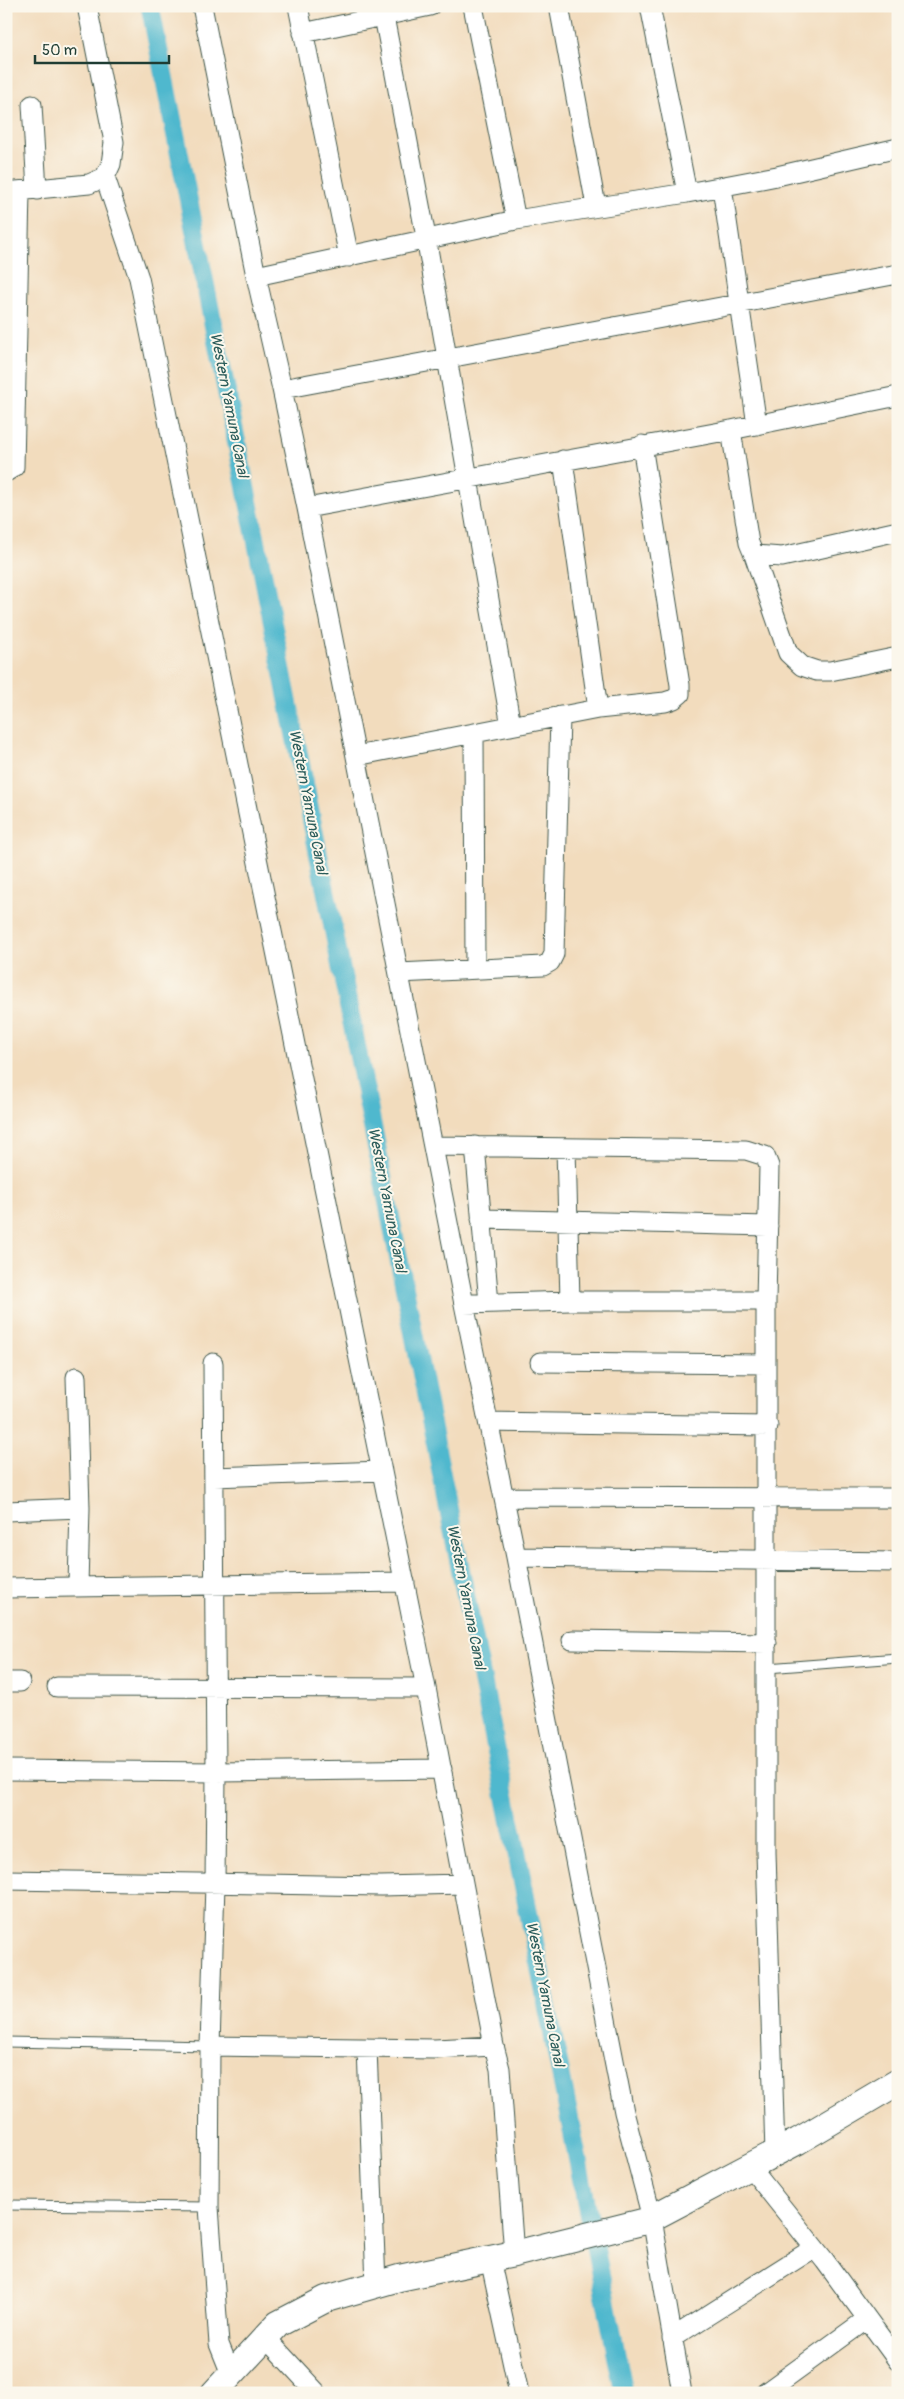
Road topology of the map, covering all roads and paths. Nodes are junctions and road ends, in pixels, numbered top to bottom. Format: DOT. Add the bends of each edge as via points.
graph roads {
  1 [pos="87,6"];
  2 [pos="202,6"];
  3 [pos="298,6"];
  4 [pos="430,6"];
  5 [pos="472,6"];
  6 [pos="560,6"];
  7 [pos="650,6"];
  8 [pos="383,11"];
  9 [pos="302,33"];
  10 [pos="32,105"];
  11 [pos="898,148"];
  12 [pos="105,177"];
  13 [pos="722,187"];
  14 [pos="21,191"];
  15 [pos="688,193"];
  16 [pos="596,206"];
  17 [pos="516,220"];
  18 [pos="426,237"];
  19 [pos="349,257"];
  20 [pos="898,274"];
  21 [pos="256,276"];
  22 [pos="740,305"];
  23 [pos="447,358"];
  24 [pos="282,389"];
  25 [pos="898,396"];
  26 [pos="757,425"];
  27 [pos="731,430"];
  28 [pos="642,445"];
  29 [pos="563,460"];
  30 [pos="6,472"];
  31 [pos="469,479"];
  32 [pos="307,508"];
  33 [pos="898,531"];
  34 [pos="754,555"];
  35 [pos="898,657"];
  36 [pos="598,709"];
  37 [pos="560,716"];
  38 [pos="511,726"];
  39 [pos="474,733"];
  40 [pos="356,756"];
  41 [pos="475,969"];
  42 [pos="399,973"];
  43 [pos="433,1146"];
  44 [pos="475,1146"];
  45 [pos="566,1148"];
  46 [pos="481,1219"];
  47 [pos="568,1220"];
  48 [pos="768,1226"];
  49 [pos="570,1300"];
  50 [pos="766,1301"];
  51 [pos="489,1303"];
  52 [pos="464,1304"];
  53 [pos="540,1362"];
  54 [pos="213,1363"];
  55 [pos="766,1364"];
  56 [pos="76,1377"];
  57 [pos="488,1422"];
  58 [pos="768,1426"];
  59 [pos="382,1471"];
  60 [pos="214,1477"];
  61 [pos="504,1497"];
  62 [pos="767,1498"];
  63 [pos="898,1498"];
  64 [pos="80,1508"];
  65 [pos="6,1511"];
  66 [pos="516,1557"];
  67 [pos="768,1560"];
  68 [pos="898,1562"];
  69 [pos="405,1582"];
  70 [pos="214,1585"];
  71 [pos="78,1586"];
  72 [pos="6,1588"];
  73 [pos="572,1640"];
  74 [pos="767,1643"];
  75 [pos="898,1658"];
  76 [pos="767,1668"];
  77 [pos="57,1686"];
  78 [pos="426,1688"];
  79 [pos="215,1689"];
  80 [pos="442,1769"];
  81 [pos="6,1770"];
  82 [pos="216,1772"];
  83 [pos="6,1880"];
  84 [pos="215,1884"];
  85 [pos="463,1884"];
  86 [pos="6,2042"];
  87 [pos="210,2046"];
  88 [pos="494,2046"];
  89 [pos="367,2048"];
  90 [pos="898,2082"];
  91 [pos="775,2154"];
  92 [pos="750,2167"];
  93 [pos="6,2205"];
  94 [pos="209,2207"];
  95 [pos="649,2219"];
  96 [pos="814,2248"];
  97 [pos="510,2255"];
  98 [pos="376,2285"];
  99 [pos="867,2319"];
  100 [pos="265,2337"];
  101 [pos="672,2338"];
  102 [pos="898,2361"];
  103 [pos="231,2374"];
  104 [pos="214,2393"];
  105 [pos="317,2393"];
  106 [pos="520,2393"];
  107 [pos="682,2393"];
  108 [pos="765,2393"];
  1 -- 12 [label="street" via="114,142 111,164"];
  2 -- 21 [label="street"];
  3 -- 9 [label="street"];
  4 -- 8 [label="street"];
  5 -- 17 [label="street"];
  6 -- 16 [label="street"];
  7 -- 15 [label="street"];
  8 -- 9 [label="street"];
  8 -- 18 [label="street"];
  9 -- 19 [label="street"];
  10 -- 14 [label="street"];
  11 -- 13 [label="street"];
  12 -- 14 [label="street" via="89,184"];
  12 -- 59 [label="street" via="139,278"];
  13 -- 15 [label="street"];
  13 -- 22 [label="street"];
  14 -- 30 [label="street" via="14,467"];
  15 -- 16 [label="street"];
  16 -- 17 [label="street"];
  17 -- 18 [label="street"];
  18 -- 19 [label="street"];
  18 -- 23 [label="street"];
  19 -- 21 [label="street"];
  20 -- 22 [label="street"];
  21 -- 24 [label="street"];
  22 -- 23 [label="street"];
  22 -- 26 [label="street"];
  23 -- 24 [label="street"];
  23 -- 31 [label="street"];
  24 -- 32 [label="street"];
  25 -- 26 [label="street"];
  26 -- 27 [label="street"];
  27 -- 28 [label="street"];
  27 -- 34 [label="street" via="749,543"];
  28 -- 29 [label="street"];
  28 -- 36 [label="street" via="680,694 665,702"];
  29 -- 31 [label="street"];
  29 -- 36 [label="street"];
  31 -- 32 [label="street"];
  31 -- 38 [label="street"];
  32 -- 40 [label="street"];
  33 -- 34 [label="street" via="782,557"];
  34 -- 35 [label="street" via="788,653 802,666 817,672 830,672"];
  36 -- 37 [label="street"];
  37 -- 38 [label="street"];
  37 -- 41 [label="street" via="554,954 543,966"];
  38 -- 39 [label="street"];
  39 -- 40 [label="street"];
  39 -- 41 [label="street"];
  40 -- 42 [label="street"];
  41 -- 42 [label="street"];
  42 -- 43 [label="street"];
  43 -- 44 [label="street"];
  43 -- 52 [label="street"];
  44 -- 45 [label="street"];
  44 -- 46 [label="street"];
  45 -- 47 [label="street"];
  45 -- 48 [label="street" via="757,1152 765,1156 770,1166"];
  46 -- 47 [label="street"];
  46 -- 51 [label="street"];
  47 -- 48 [label="street"];
  47 -- 49 [label="street"];
  48 -- 50 [label="street"];
  49 -- 50 [label="street"];
  49 -- 51 [label="street"];
  50 -- 55 [label="street"];
  51 -- 52 [label="street"];
  52 -- 57 [label="street"];
  53 -- 55 [label="street"];
  54 -- 60 [label="street"];
  55 -- 58 [label="street"];
  56 -- 64 [label="street"];
  57 -- 58 [label="street"];
  57 -- 61 [label="street"];
  58 -- 62 [label="street"];
  59 -- 60 [label="street"];
  59 -- 69 [label="street"];
  60 -- 70 [label="street"];
  61 -- 62 [label="street"];
  61 -- 66 [label="street"];
  62 -- 63 [label="street"];
  62 -- 67 [label="street"];
  64 -- 65 [label="street"];
  64 -- 71 [label="street"];
  66 -- 67 [label="street"];
  66 -- 95 [label="street" via="624,2112"];
  67 -- 68 [label="street"];
  67 -- 74 [label="street"];
  69 -- 70 [label="street"];
  69 -- 78 [label="street"];
  70 -- 71 [label="street"];
  70 -- 79 [label="street"];
  71 -- 72 [label="street"];
  73 -- 74 [label="street"];
  74 -- 76 [label="street"];
  75 -- 76 [label="lane"];
  76 -- 91 [label="street" via="766,1852"];
  77 -- 79 [label="street"];
  78 -- 79 [label="street"];
  78 -- 80 [label="street"];
  79 -- 82 [label="street"];
  80 -- 82 [label="street"];
  80 -- 85 [label="street"];
  81 -- 82 [label="street"];
  82 -- 84 [label="street"];
  83 -- 84 [label="street"];
  84 -- 85 [label="street"];
  84 -- 87 [label="street"];
  85 -- 88 [label="street"];
  86 -- 87 [label="lane"];
  87 -- 89 [label="street"];
  87 -- 94 [label="street"];
  88 -- 89 [label="street"];
  88 -- 97 [label="street" via="500,2069"];
  89 -- 98 [label="street"];
  90 -- 91 [label="main road"];
  91 -- 92 [label="main road"];
  92 -- 95 [label="main road"];
  92 -- 96 [label="street"];
  93 -- 94 [label="lane"];
  94 -- 103 [label="street" via="219,2344"];
  95 -- 97 [label="main road"];
  95 -- 101 [label="street"];
  96 -- 99 [label="street"];
  96 -- 101 [label="street"];
  97 -- 98 [label="main road"];
  97 -- 106 [label="street"];
  98 -- 100 [label="main road" via="326,2299 278,2324"];
  99 -- 102 [label="street"];
  99 -- 108 [label="street"];
  100 -- 103 [label="main road"];
  100 -- 105 [label="street"];
  101 -- 107 [label="street"];
  103 -- 104 [label="main road"];
}
